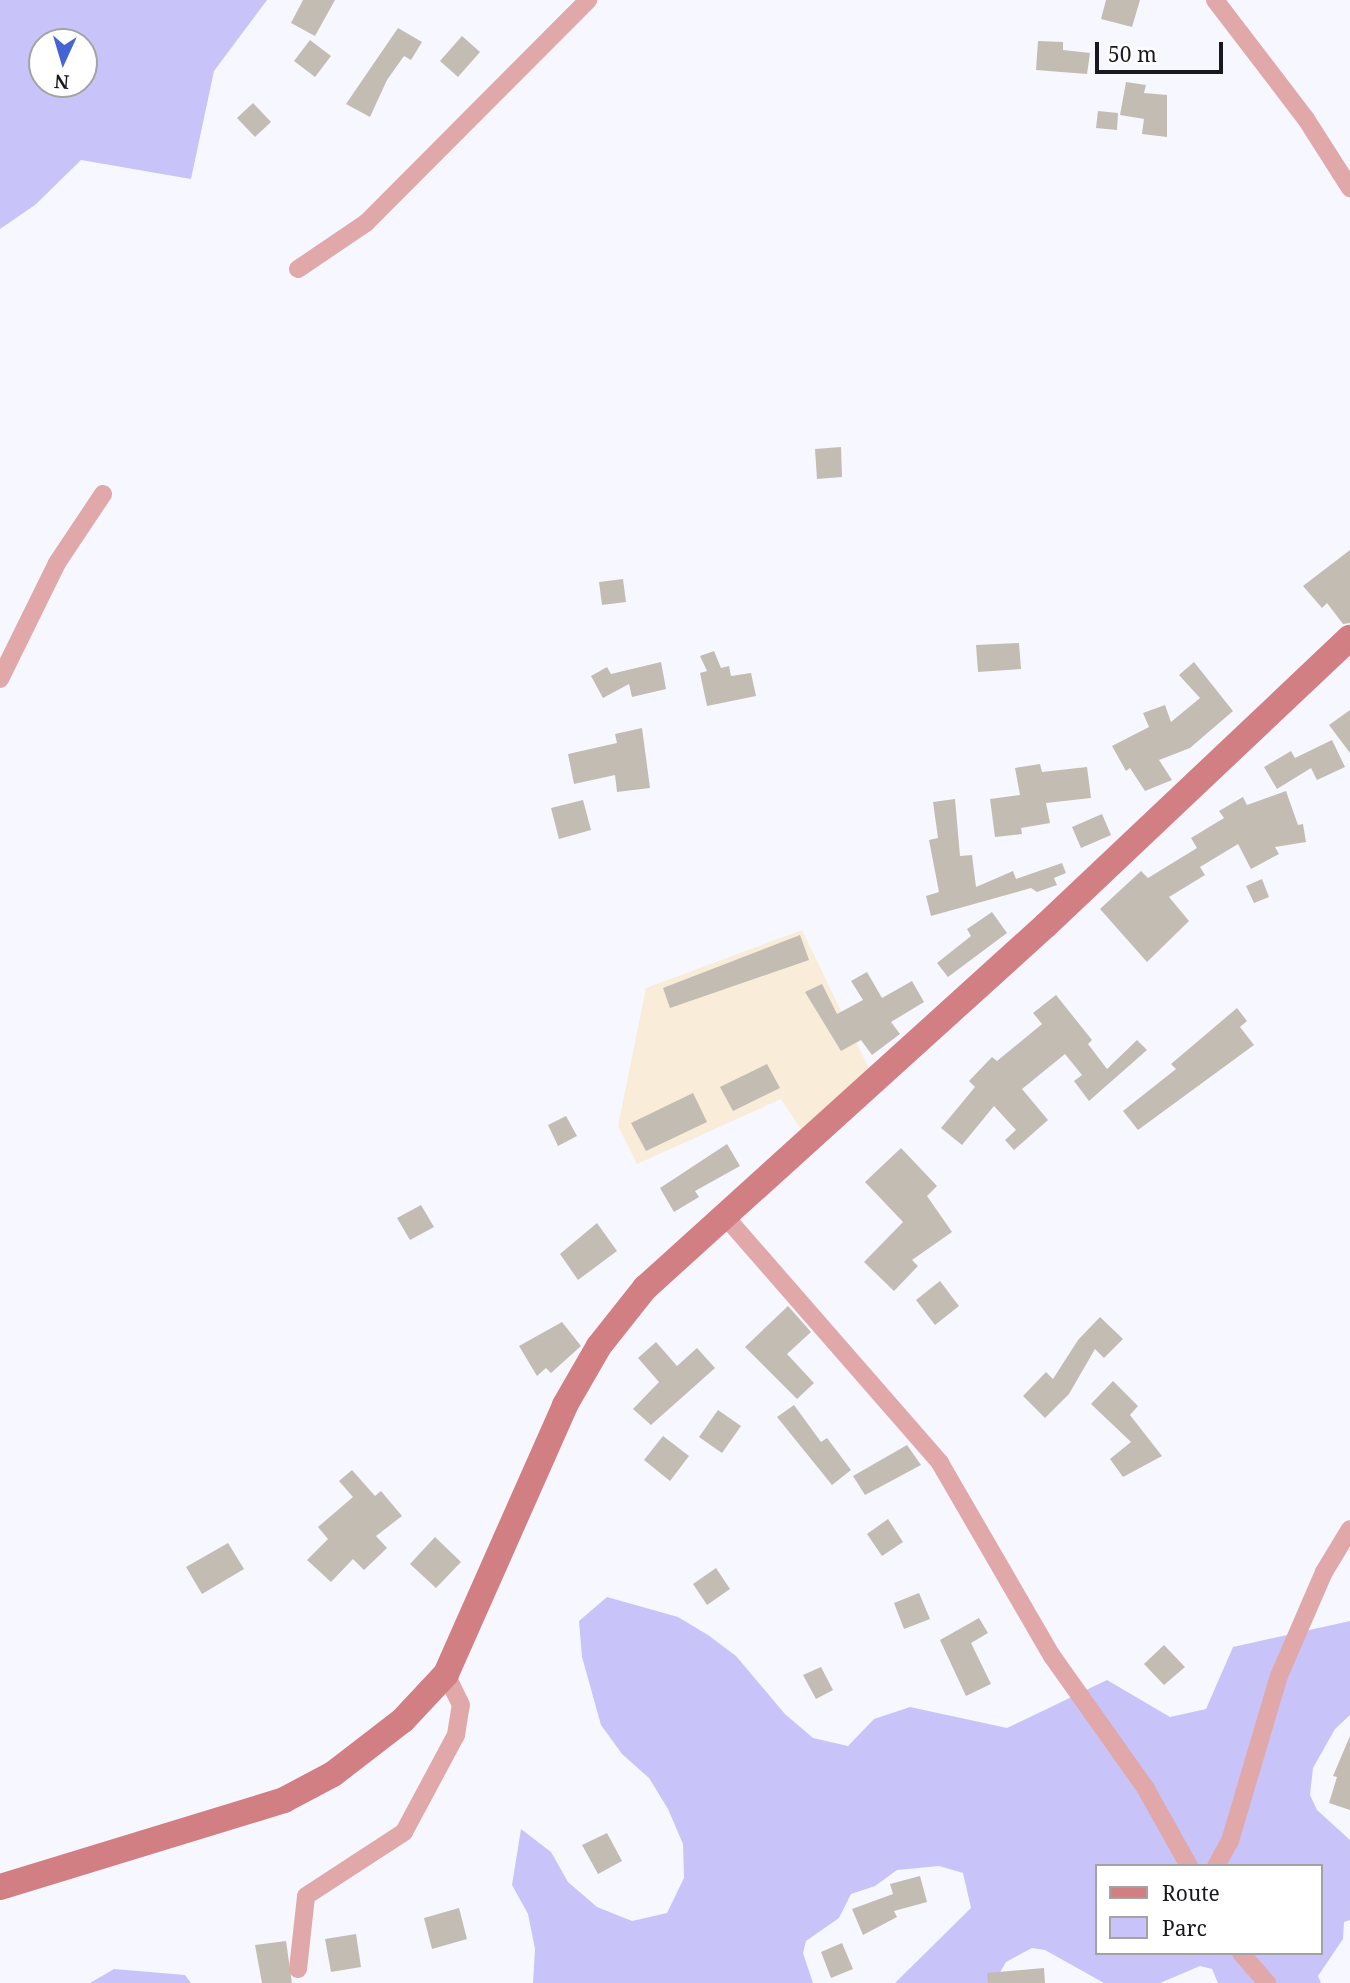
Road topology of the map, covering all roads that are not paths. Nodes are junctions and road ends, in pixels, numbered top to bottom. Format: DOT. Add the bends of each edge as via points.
graph roads {
  1 [pos="588,0"];
  2 [pos="1216,0"];
  3 [pos="1350,188"];
  4 [pos="298,269"];
  5 [pos="103,494"];
  6 [pos="1347,648"];
  7 [pos="0,679"];
  8 [pos="724,1215"];
  9 [pos="1350,1529"];
  10 [pos="446,1674"];
  11 [pos="1188,1864"];
  12 [pos="1217,1864"];
  13 [pos="0,1886"];
  14 [pos="1243,1955"];
  15 [pos="298,1969"];
  16 [pos="1267,1983"];
  1 -- 4 [label="street" via="366,223"];
  2 -- 3 [label="street" via="1307,119"];
  5 -- 7 [label="street" via="57,563"];
  6 -- 8 [label="main road"];
  8 -- 10 [label="main road" via="645,1288 588,1363"];
  8 -- 11 [label="street" via="940,1463 1052,1656 1146,1789"];
  9 -- 12 [label="street" via="1324,1572 1279,1676 1230,1841"];
  10 -- 13 [label="main road" via="374,1745 284,1800"];
  10 -- 15 [label="street" via="461,1705 450,1747 404,1832 306,1896"];
  14 -- 16 [label="street"];
}
